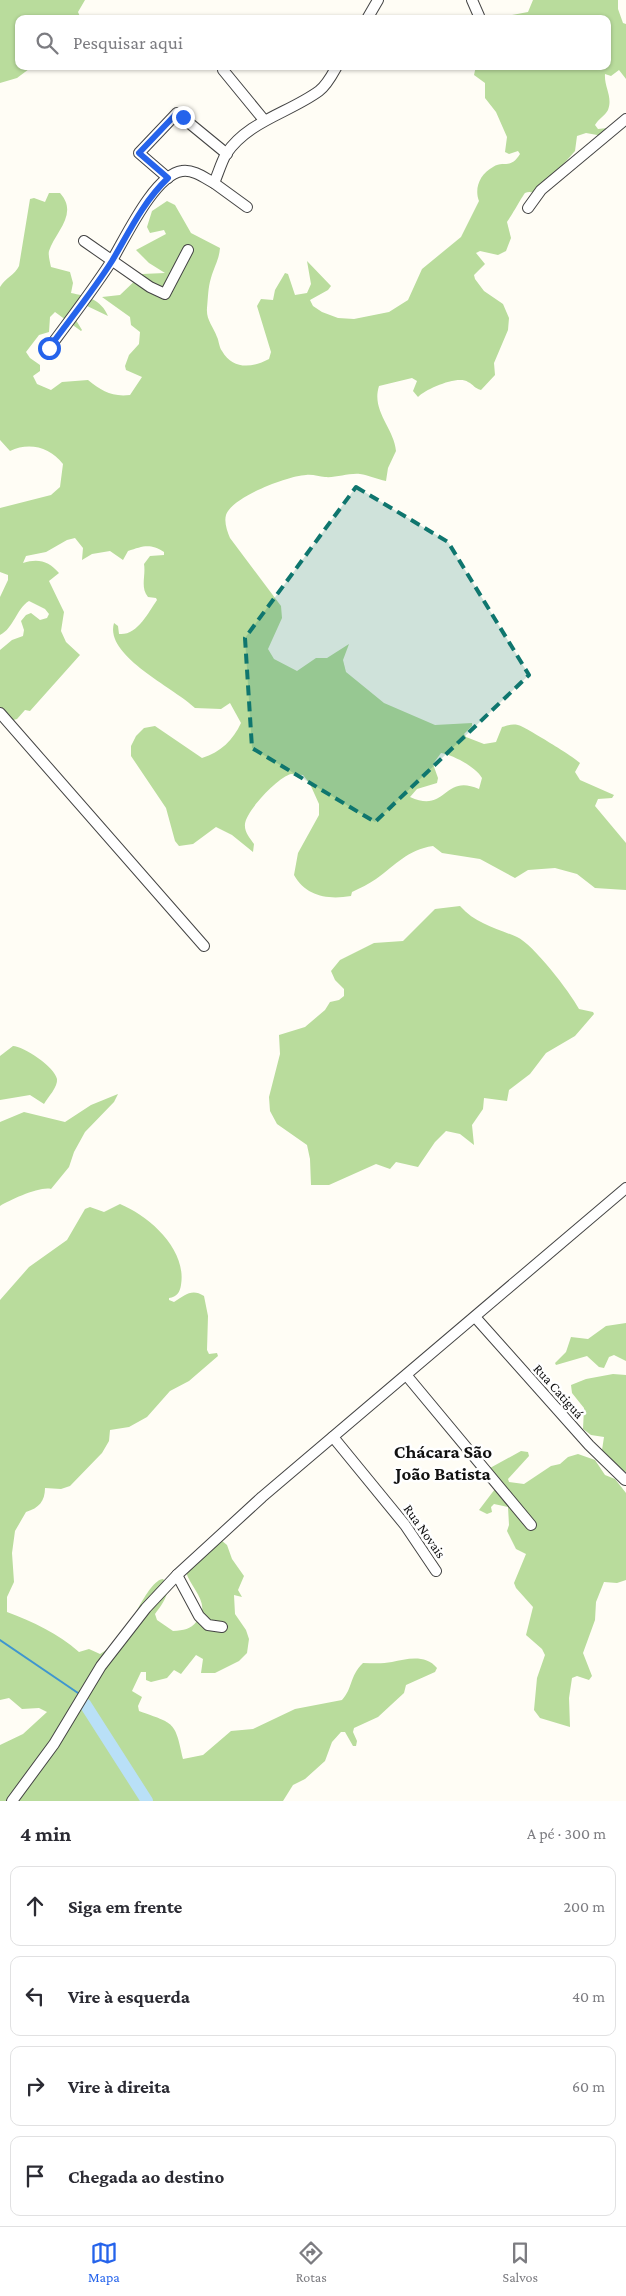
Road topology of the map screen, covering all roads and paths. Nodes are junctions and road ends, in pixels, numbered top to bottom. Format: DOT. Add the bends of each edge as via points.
graph roads {
  1 [pos="378,0"];
  2 [pos="472,0"];
  3 [pos="369,15"];
  4 [pos="479,15"];
  5 [pos="223,70"];
  6 [pos="336,70"];
  7 [pos="626,119"];
  8 [pos="264,120"];
  9 [pos="226,154"];
  10 [pos="168,178"];
  11 [pos="214,183"];
  12 [pos="247,208"];
  13 [pos="528,208"];
  14 [pos="84,241"];
  15 [pos="188,250"];
  16 [pos="111,261"];
  17 [pos="49,348"];
  18 [pos="0,712"];
  19 [pos="204,946"];
  20 [pos="626,1188"];
  21 [pos="475,1317"];
  22 [pos="407,1376"];
  23 [pos="333,1437"];
  24 [pos="625,1480"];
  25 [pos="531,1525"];
  26 [pos="436,1571"];
  27 [pos="177,1575"];
  28 [pos="222,1627"];
  29 [pos="12,1801"];
  1 -- 3 [label="street"];
  2 -- 4 [label="street"];
  5 -- 8 [label="street"];
  6 -- 8 [label="street" via="327,84 307,98"];
  7 -- 13 [label="street" via="541,190"];
  8 -- 9 [label="street"];
  9 -- 10 [label="street" via="177,113 139,153"];
  9 -- 11 [label="street"];
  10 -- 11 [label="street" via="182,171 194,172"];
  10 -- 16 [label="street" via="136,216"];
  11 -- 12 [label="street"];
  14 -- 16 [label="street"];
  15 -- 16 [label="street" via="165,294"];
  16 -- 17 [label="street"];
  18 -- 19 [label="street"];
  20 -- 21 [label="street"];
  21 -- 22 [label="street"];
  21 -- 24 [label="street, Rua Catiguá" via="588,1445"];
  22 -- 23 [label="street"];
  22 -- 25 [label="street"];
  23 -- 26 [label="street, Rua Novais" via="405,1525"];
  23 -- 27 [label="street"];
  27 -- 28 [label="street" via="199,1616 208,1625"];
  27 -- 29 [label="street" via="146,1608 101,1666 54,1744"];
}
